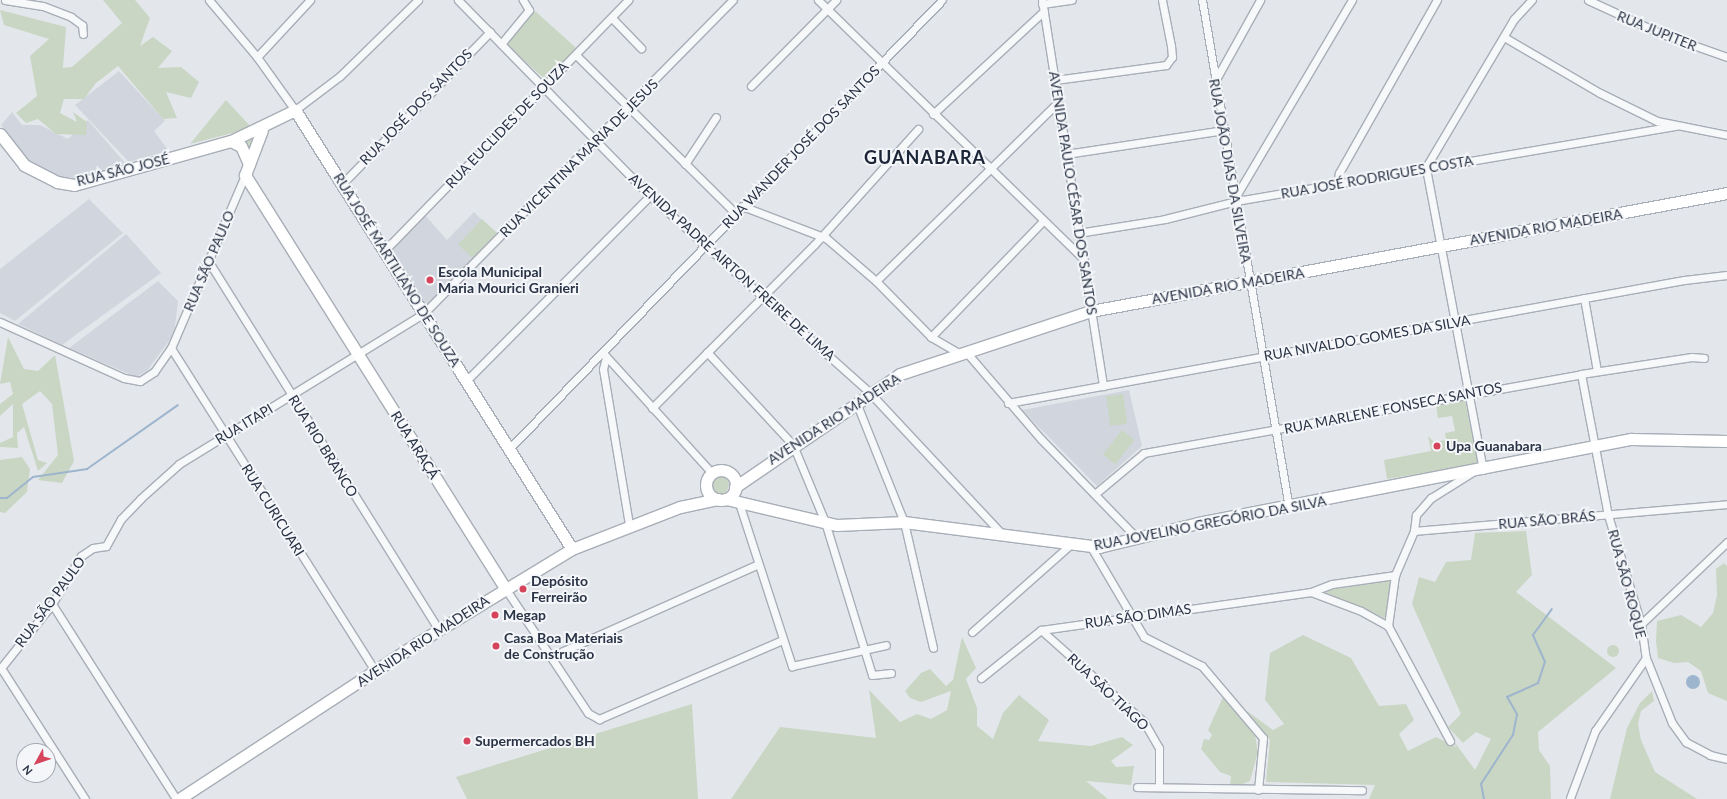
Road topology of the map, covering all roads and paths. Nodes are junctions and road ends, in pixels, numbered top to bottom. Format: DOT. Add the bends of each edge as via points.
graph roads {
  1 [pos="4,0"];
  2 [pos="209,0"];
  3 [pos="310,0"];
  4 [pos="418,0"];
  5 [pos="458,0"];
  6 [pos="523,0"];
  7 [pos="628,0"];
  8 [pos="733,0"];
  9 [pos="818,0"];
  10 [pos="836,0"];
  11 [pos="942,0"];
  12 [pos="1072,0"];
  13 [pos="1162,0"];
  14 [pos="1202,0"];
  15 [pos="1260,0"];
  16 [pos="1352,0"];
  17 [pos="1437,0"];
  18 [pos="1532,0"];
  19 [pos="1588,0"];
  20 [pos="1042,5"];
  21 [pos="827,8"];
  22 [pos="612,18"];
  23 [pos="490,32"];
  24 [pos="83,34"];
  25 [pos="1504,37"];
  26 [pos="501,44"];
  27 [pos="641,48"];
  28 [pos="576,55"];
  29 [pos="257,56"];
  30 [pos="1727,57"];
  31 [pos="882,63"];
  32 [pos="1055,80"];
  33 [pos="1215,81"];
  34 [pos="751,86"];
  35 [pos="544,88"];
  36 [pos="1058,102"];
  37 [pos="630,106"];
  38 [pos="295,110"];
  39 [pos="933,114"];
  40 [pos="716,117"];
  41 [pos="1676,126"];
  42 [pos="918,129"];
  43 [pos="262,130"];
  44 [pos="1224,130"];
  45 [pos="0,134"];
  46 [pos="1727,135"];
  47 [pos="231,141"];
  48 [pos="596,141"];
  49 [pos="1066,154"];
  50 [pos="249,164"];
  51 [pos="685,164"];
  52 [pos="1426,167"];
  53 [pos="988,170"];
  54 [pos="245,175"];
  55 [pos="343,183"];
  56 [pos="1337,184"];
  57 [pos="1727,193"];
  58 [pos="650,196"];
  59 [pos="1236,199"];
  60 [pos="742,206"];
  61 [pos="736,214"];
  62 [pos="1042,222"];
  63 [pos="1078,233"];
  64 [pos="819,235"];
  65 [pos="705,246"];
  66 [pos="1442,246"];
  67 [pos="385,250"];
  68 [pos="1083,259"];
  69 [pos="209,262"];
  70 [pos="1727,275"];
  71 [pos="876,281"];
  72 [pos="1249,283"];
  73 [pos="763,297"];
  74 [pos="1584,298"];
  75 [pos="1091,311"];
  76 [pos="423,314"];
  77 [pos="0,322"];
  78 [pos="1456,322"];
  79 [pos="931,337"];
  80 [pos="171,348"];
  81 [pos="708,352"];
  82 [pos="964,354"];
  83 [pos="357,355"];
  84 [pos="604,355"];
  85 [pos="1263,357"];
  86 [pos="1704,358"];
  87 [pos="1597,371"];
  88 [pos="1581,374"];
  89 [pos="466,381"];
  90 [pos="1103,386"];
  91 [pos="870,393"];
  92 [pos="1468,394"];
  93 [pos="291,395"];
  94 [pos="856,402"];
  95 [pos="1008,403"];
  96 [pos="652,408"];
  97 [pos="1275,431"];
  98 [pos="226,435"];
  99 [pos="1727,441"];
  100 [pos="793,445"];
  101 [pos="1595,445"];
  102 [pos="510,448"];
  103 [pos="760,468"];
  104 [pos="1478,471"];
  105 [pos="729,472"];
  106 [pos="712,473"];
  107 [pos="706,484"];
  108 [pos="736,493"];
  109 [pos="1096,493"];
  110 [pos="722,499"];
  111 [pos="1727,504"];
  112 [pos="680,507"];
  113 [pos="1289,508"];
  114 [pos="1608,515"];
  115 [pos="825,522"];
  116 [pos="904,522"];
  117 [pos="629,525"];
  118 [pos="1414,531"];
  119 [pos="1004,536"];
  120 [pos="1136,538"];
  121 [pos="1727,542"];
  122 [pos="106,546"];
  123 [pos="1069,546"];
  124 [pos="1091,547"];
  125 [pos="572,549"];
  126 [pos="756,566"];
  127 [pos="1395,576"];
  128 [pos="505,588"];
  129 [pos="1311,592"];
  130 [pos="52,604"];
  131 [pos="1132,617"];
  132 [pos="1641,624"];
  133 [pos="1388,626"];
  134 [pos="439,630"];
  135 [pos="1041,630"];
  136 [pos="972,632"];
  137 [pos="782,640"];
  138 [pos="886,645"];
  139 [pos="933,648"];
  140 [pos="864,650"];
  141 [pos="552,656"];
  142 [pos="1646,658"];
  143 [pos="0,669"];
  144 [pos="376,672"];
  145 [pos="891,673"];
  146 [pos="981,678"];
  147 [pos="1450,741"];
  148 [pos="1727,758"];
  149 [pos="1138,787"];
  150 [pos="1159,787"];
  151 [pos="1258,790"];
  152 [pos="1362,790"];
  153 [pos="1570,798"];
  154 [pos="85,799"];
  155 [pos="178,799"];
  1 -- 24 [label="street" via="43,6 71,17 82,25"];
  2 -- 29 [label="street, RUA JOSÉ MARTILIANO DE SOUZA"];
  3 -- 29 [label="street"];
  4 -- 38 [label="street" via="340,76"];
  5 -- 23 [label="street, AVENIDA PADRE AIRTON FREIRE DE LIMA"];
  6 -- 26 [label="street" via="530,10"];
  7 -- 22 [label="street, RUA EUCLIDES DE SOUZA"];
  8 -- 37 [label="street, RUA VICENTINA MARIA DE JESUS"];
  9 -- 21 [label="street"];
  10 -- 21 [label="street"];
  11 -- 31 [label="street, RUA WANDER JOSÉ DOS SANTOS"];
  12 -- 20 [label="street"];
  13 -- 32 [label="street" via="1172,57 1166,65"];
  14 -- 33 [label="street, RUA JOÃO DIAS DA SILVEIRA"];
  15 -- 33 [label="street"];
  16 -- 59 [label="street"];
  17 -- 56 [label="street" via="1339,173"];
  18 -- 25 [label="street"];
  19 -- 30 [label="street, RUA JUPITER" via="1662,34"];
  20 -- 32 [label="street, AVENIDA PAULO CÉSAR DOS SANTOS"];
  20 -- 39 [label="street"];
  21 -- 31 [label="street"];
  21 -- 34 [label="street"];
  22 -- 27 [label="street"];
  22 -- 28 [label="street, RUA EUCLIDES DE SOUZA"];
  23 -- 26 [label="street, AVENIDA PADRE AIRTON FREIRE DE LIMA"];
  23 -- 55 [label="street, RUA JOSÉ DOS SANTOS"];
  25 -- 41 [label="street" via="1600,93 1657,121"];
  25 -- 52 [label="street"];
  26 -- 35 [label="street, AVENIDA PADRE AIRTON FREIRE DE LIMA"];
  28 -- 35 [label="street, RUA EUCLIDES DE SOUZA"];
  28 -- 37 [label="street"];
  29 -- 38 [label="street, RUA JOSÉ MARTILIANO DE SOUZA"];
  31 -- 39 [label="street"];
  31 -- 60 [label="street, RUA WANDER JOSÉ DOS SANTOS"];
  32 -- 36 [label="street, AVENIDA PAULO CÉSAR DOS SANTOS"];
  33 -- 44 [label="street, RUA JOÃO DIAS DA SILVEIRA"];
  35 -- 48 [label="street, AVENIDA PADRE AIRTON FREIRE DE LIMA"];
  35 -- 67 [label="street, RUA EUCLIDES DE SOUZA"];
  36 -- 49 [label="street, AVENIDA PAULO CÉSAR DOS SANTOS"];
  36 -- 53 [label="street"];
  37 -- 48 [label="street, RUA VICENTINA MARIA DE JESUS"];
  37 -- 51 [label="street"];
  38 -- 43 [label="street, RUA SÃO JOSÉ"];
  38 -- 55 [label="street, RUA JOSÉ MARTILIANO DE SOUZA"];
  39 -- 53 [label="street"];
  40 -- 51 [label="street"];
  41 -- 46 [label="street"];
  41 -- 52 [label="street, RUA JOSÉ RODRIGUES COSTA"];
  42 -- 64 [label="street"];
  43 -- 47 [label="street, RUA SÃO JOSÉ"];
  43 -- 50 [label="street, RUA SÃO PAULO"];
  44 -- 49 [label="street"];
  44 -- 59 [label="street, RUA JOÃO DIAS DA SILVEIRA"];
  45 -- 47 [label="street, RUA SÃO JOSÉ" via="24,165 57,182 74,185"];
  47 -- 50 [label="street" via="241,146"];
  48 -- 58 [label="street, AVENIDA PADRE AIRTON FREIRE DE LIMA"];
  48 -- 76 [label="street, RUA VICENTINA MARIA DE JESUS"];
  49 -- 63 [label="street, AVENIDA PAULO CÉSAR DOS SANTOS"];
  50 -- 54 [label="street, RUA SÃO PAULO"];
  51 -- 61 [label="street"];
  52 -- 56 [label="street, RUA JOSÉ RODRIGUES COSTA"];
  52 -- 66 [label="street"];
  53 -- 62 [label="street"];
  53 -- 71 [label="street"];
  54 -- 69 [label="street, RUA SÃO PAULO"];
  54 -- 83 [label="street, RUA ARAÇÁ"];
  55 -- 67 [label="street, RUA JOSÉ MARTILIANO DE SOUZA"];
  56 -- 59 [label="street, RUA JOSÉ RODRIGUES COSTA"];
  57 -- 66 [label="street, AVENIDA RIO MADEIRA"];
  58 -- 65 [label="street, AVENIDA PADRE AIRTON FREIRE DE LIMA"];
  58 -- 89 [label="street"];
  59 -- 63 [label="street, RUA JOSÉ RODRIGUES COSTA" via="1165,219"];
  59 -- 72 [label="street, RUA JOÃO DIAS DA SILVEIRA"];
  60 -- 61 [label="street, RUA WANDER JOSÉ DOS SANTOS"];
  60 -- 64 [label="street"];
  61 -- 65 [label="street, RUA WANDER JOSÉ DOS SANTOS"];
  62 -- 68 [label="street"];
  62 -- 79 [label="street"];
  63 -- 68 [label="street, AVENIDA PAULO CÉSAR DOS SANTOS"];
  64 -- 71 [label="street"];
  64 -- 73 [label="street"];
  65 -- 73 [label="street, AVENIDA PADRE AIRTON FREIRE DE LIMA"];
  65 -- 84 [label="street, RUA WANDER JOSÉ DOS SANTOS"];
  66 -- 72 [label="street, AVENIDA RIO MADEIRA"];
  66 -- 78 [label="street"];
  67 -- 76 [label="street, RUA JOSÉ MARTILIANO DE SOUZA"];
  68 -- 75 [label="street, AVENIDA PAULO CÉSAR DOS SANTOS"];
  69 -- 80 [label="street, RUA SÃO PAULO"];
  69 -- 93 [label="street, RUA RIO BRANCO"];
  70 -- 74 [label="street, RUA NIVALDO GOMES DA SILVA"];
  71 -- 79 [label="street"];
  72 -- 75 [label="street, AVENIDA RIO MADEIRA"];
  72 -- 85 [label="street, RUA JOÃO DIAS DA SILVEIRA"];
  73 -- 81 [label="street"];
  73 -- 91 [label="street, AVENIDA PADRE AIRTON FREIRE DE LIMA"];
  74 -- 78 [label="street, RUA NIVALDO GOMES DA SILVA"];
  74 -- 87 [label="street"];
  75 -- 82 [label="street, AVENIDA RIO MADEIRA"];
  75 -- 90 [label="street, AVENIDA PAULO CÉSAR DOS SANTOS"];
  76 -- 83 [label="street, RUA ITAPI"];
  76 -- 89 [label="street, RUA JOSÉ MARTILIANO DE SOUZA"];
  77 -- 80 [label="street, RUA SÃO PAULO" via="124,378 140,381 154,372"];
  78 -- 85 [label="street, RUA NIVALDO GOMES DA SILVA"];
  78 -- 92 [label="street"];
  79 -- 82 [label="street"];
  80 -- 98 [label="street, RUA CURICUARI"];
  81 -- 96 [label="street"];
  81 -- 100 [label="street"];
  82 -- 91 [label="street, AVENIDA RIO MADEIRA" via="900,374"];
  82 -- 95 [label="street"];
  83 -- 93 [label="street, RUA ITAPI"];
  83 -- 128 [label="street, RUA ARAÇÁ"];
  84 -- 96 [label="street"];
  84 -- 102 [label="street, RUA WANDER JOSÉ DOS SANTOS"];
  84 -- 117 [label="street" via="603,369"];
  85 -- 90 [label="street, RUA NIVALDO GOMES DA SILVA"];
  85 -- 97 [label="street, RUA JOÃO DIAS DA SILVEIRA"];
  86 -- 87 [label="street, RUA MARLENE FONSECA SANTOS" via="1692,357"];
  87 -- 88 [label="street, RUA MARLENE FONSECA SANTOS"];
  88 -- 92 [label="street, RUA MARLENE FONSECA SANTOS"];
  88 -- 101 [label="street, RUA SÃO ROQUE"];
  89 -- 102 [label="street, RUA JOSÉ MARTILIANO DE SOUZA"];
  90 -- 95 [label="street, RUA NIVALDO GOMES DA SILVA"];
  91 -- 94 [label="street, AVENIDA RIO MADEIRA"];
  91 -- 119 [label="street, AVENIDA PADRE AIRTON FREIRE DE LIMA"];
  92 -- 97 [label="street, RUA MARLENE FONSECA SANTOS"];
  92 -- 104 [label="street"];
  93 -- 98 [label="street, RUA ITAPI"];
  93 -- 134 [label="street, RUA RIO BRANCO"];
  94 -- 100 [label="street, AVENIDA RIO MADEIRA"];
  94 -- 116 [label="street"];
  95 -- 109 [label="street"];
  96 -- 106 [label="street"];
  97 -- 109 [label="street, RUA MARLENE FONSECA SANTOS" via="1144,453"];
  97 -- 113 [label="street, RUA JOÃO DIAS DA SILVEIRA"];
  98 -- 122 [label="street, RUA ITAPI" via="179,464 140,499 121,518"];
  98 -- 144 [label="street, RUA CURICUARI"];
  99 -- 101 [label="street, RUA JOVELINO GREGÓRIO DA SILVA" via="1648,438"];
  100 -- 103 [label="street, AVENIDA RIO MADEIRA"];
  100 -- 115 [label="street"];
  101 -- 104 [label="street, RUA JOVELINO GREGÓRIO DA SILVA"];
  101 -- 114 [label="street, RUA SÃO ROQUE"];
  102 -- 125 [label="street, RUA JOSÉ MARTILIANO DE SOUZA"];
  103 -- 105 [label="street, AVENIDA RIO MADEIRA" via="743,473"];
  103 -- 108 [label="street, AVENIDA RIO MADEIRA"];
  104 -- 113 [label="street, RUA JOVELINO GREGÓRIO DA SILVA"];
  104 -- 118 [label="street" via="1430,498 1416,515"];
  105 -- 106 [label="street"];
  105 -- 108 [label="street"];
  106 -- 107 [label="street"];
  107 -- 110 [label="street" via="710,495"];
  107 -- 112 [label="street, AVENIDA RIO MADEIRA"];
  108 -- 110 [label="street"];
  108 -- 115 [label="street, RUA JOVELINO GREGÓRIO DA SILVA"];
  108 -- 126 [label="street"];
  109 -- 120 [label="street"];
  110 -- 112 [label="street, AVENIDA RIO MADEIRA"];
  111 -- 114 [label="street, RUA SÃO BRÁS"];
  112 -- 117 [label="street, AVENIDA RIO MADEIRA"];
  113 -- 120 [label="street, RUA JOVELINO GREGÓRIO DA SILVA"];
  114 -- 118 [label="street, RUA SÃO BRÁS"];
  114 -- 132 [label="street, RUA SÃO ROQUE"];
  115 -- 116 [label="street, RUA JOVELINO GREGÓRIO DA SILVA" via="837,525"];
  115 -- 140 [label="street"];
  116 -- 119 [label="street, RUA JOVELINO GREGÓRIO DA SILVA"];
  116 -- 139 [label="street"];
  117 -- 125 [label="street, AVENIDA RIO MADEIRA"];
  118 -- 127 [label="street"];
  119 -- 123 [label="street, RUA JOVELINO GREGÓRIO DA SILVA"];
  120 -- 124 [label="street, RUA JOVELINO GREGÓRIO DA SILVA"];
  121 -- 132 [label="street"];
  122 -- 130 [label="street, RUA SÃO PAULO" via="93,548 82,556"];
  123 -- 124 [label="street, RUA JOVELINO GREGÓRIO DA SILVA"];
  123 -- 136 [label="street"];
  124 -- 131 [label="street"];
  125 -- 128 [label="street, AVENIDA RIO MADEIRA"];
  126 -- 137 [label="street"];
  126 -- 141 [label="street"];
  127 -- 129 [label="street, RUA SÃO DIMAS" via="1332,584"];
  127 -- 133 [label="street"];
  128 -- 134 [label="street, AVENIDA RIO MADEIRA"];
  128 -- 141 [label="street, RUA ARAÇÁ"];
  129 -- 131 [label="street, RUA SÃO DIMAS"];
  129 -- 133 [label="street, RUA SÃO DIMAS" via="1361,611"];
  130 -- 143 [label="street, RUA SÃO PAULO"];
  130 -- 155 [label="street"];
  131 -- 135 [label="street, RUA SÃO DIMAS"];
  131 -- 151 [label="street" via="1144,637 1202,666 1263,738"];
  132 -- 142 [label="street, RUA SÃO ROQUE"];
  133 -- 147 [label="street"];
  134 -- 144 [label="street, AVENIDA RIO MADEIRA"];
  135 -- 146 [label="street"];
  135 -- 150 [label="street, RUA SÃO TIAGO" via="1144,722 1159,748"];
  137 -- 140 [label="street" via="792,666"];
  137 -- 141 [label="street, RUA ARAÇÁ" via="598,719 588,713"];
  138 -- 140 [label="street"];
  140 -- 145 [label="street" via="872,675"];
  142 -- 148 [label="street, RUA SÃO ROQUE" via="1672,723 1686,742 1710,755"];
  142 -- 153 [label="street" via="1595,731"];
  143 -- 154 [label="street"];
  144 -- 155 [label="street, AVENIDA RIO MADEIRA"];
  149 -- 150 [label="street"];
  150 -- 151 [label="street"];
  151 -- 152 [label="street"];
}
